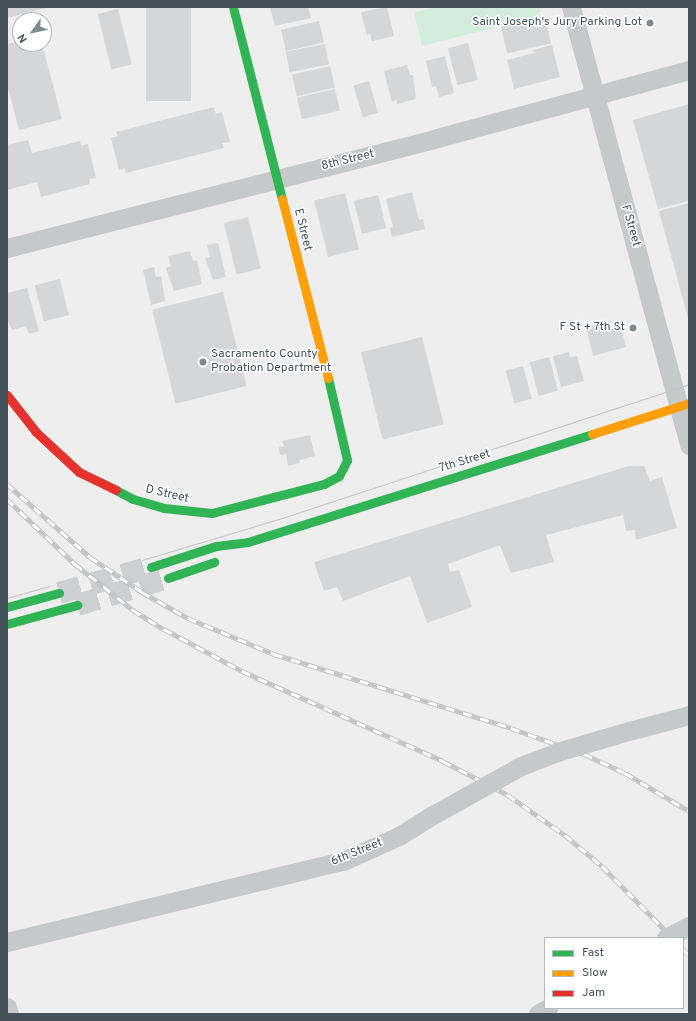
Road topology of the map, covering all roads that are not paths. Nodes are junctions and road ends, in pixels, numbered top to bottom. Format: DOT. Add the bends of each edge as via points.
graph roads {
  1 [pos="233,7"];
  2 [pos="571,7"];
  3 [pos="689,70"];
  4 [pos="593,96"];
  5 [pos="277,179"];
  6 [pos="7,248"];
  7 [pos="7,395"];
  8 [pos="684,404"];
  9 [pos="689,445"];
  10 [pos="347,460"];
  11 [pos="248,542"];
  12 [pos="151,567"];
  13 [pos="168,578"];
  14 [pos="59,593"];
  15 [pos="77,605"];
  16 [pos="7,607"];
  17 [pos="7,624"];
  18 [pos="689,716"];
  19 [pos="689,926"];
  20 [pos="668,937"];
  21 [pos="7,942"];
  22 [pos="7,1007"];
  23 [pos="9,1014"];
  1 -- 5 [label="street, E Street"];
  2 -- 4 [label="street, F Street"];
  3 -- 4 [label="street, 8th Street"];
  4 -- 5 [label="street, 8th Street"];
  4 -- 8 [label="street, F Street"];
  5 -- 6 [label="street, 8th Street"];
  5 -- 10 [label="street, E Street"];
  7 -- 10 [label="street, D Street" via="36,432 79,472 133,499 164,508 200,513 234,509 324,484 339,476"];
  8 -- 9 [label="street, F Street"];
  8 -- 11 [label="street, 7th Street"];
  11 -- 12 [label="street, 7th Street" via="216,546"];
  11 -- 13 [label="street, 7th Street" via="224,558"];
  14 -- 16 [label="street"];
  15 -- 17 [label="street"];
  18 -- 21 [label="street, 6th Street, bridge" via="557,752 521,766 399,836 343,861"];
  19 -- 20 [label="street, bridge"];
  22 -- 23 [label="street"];
}
